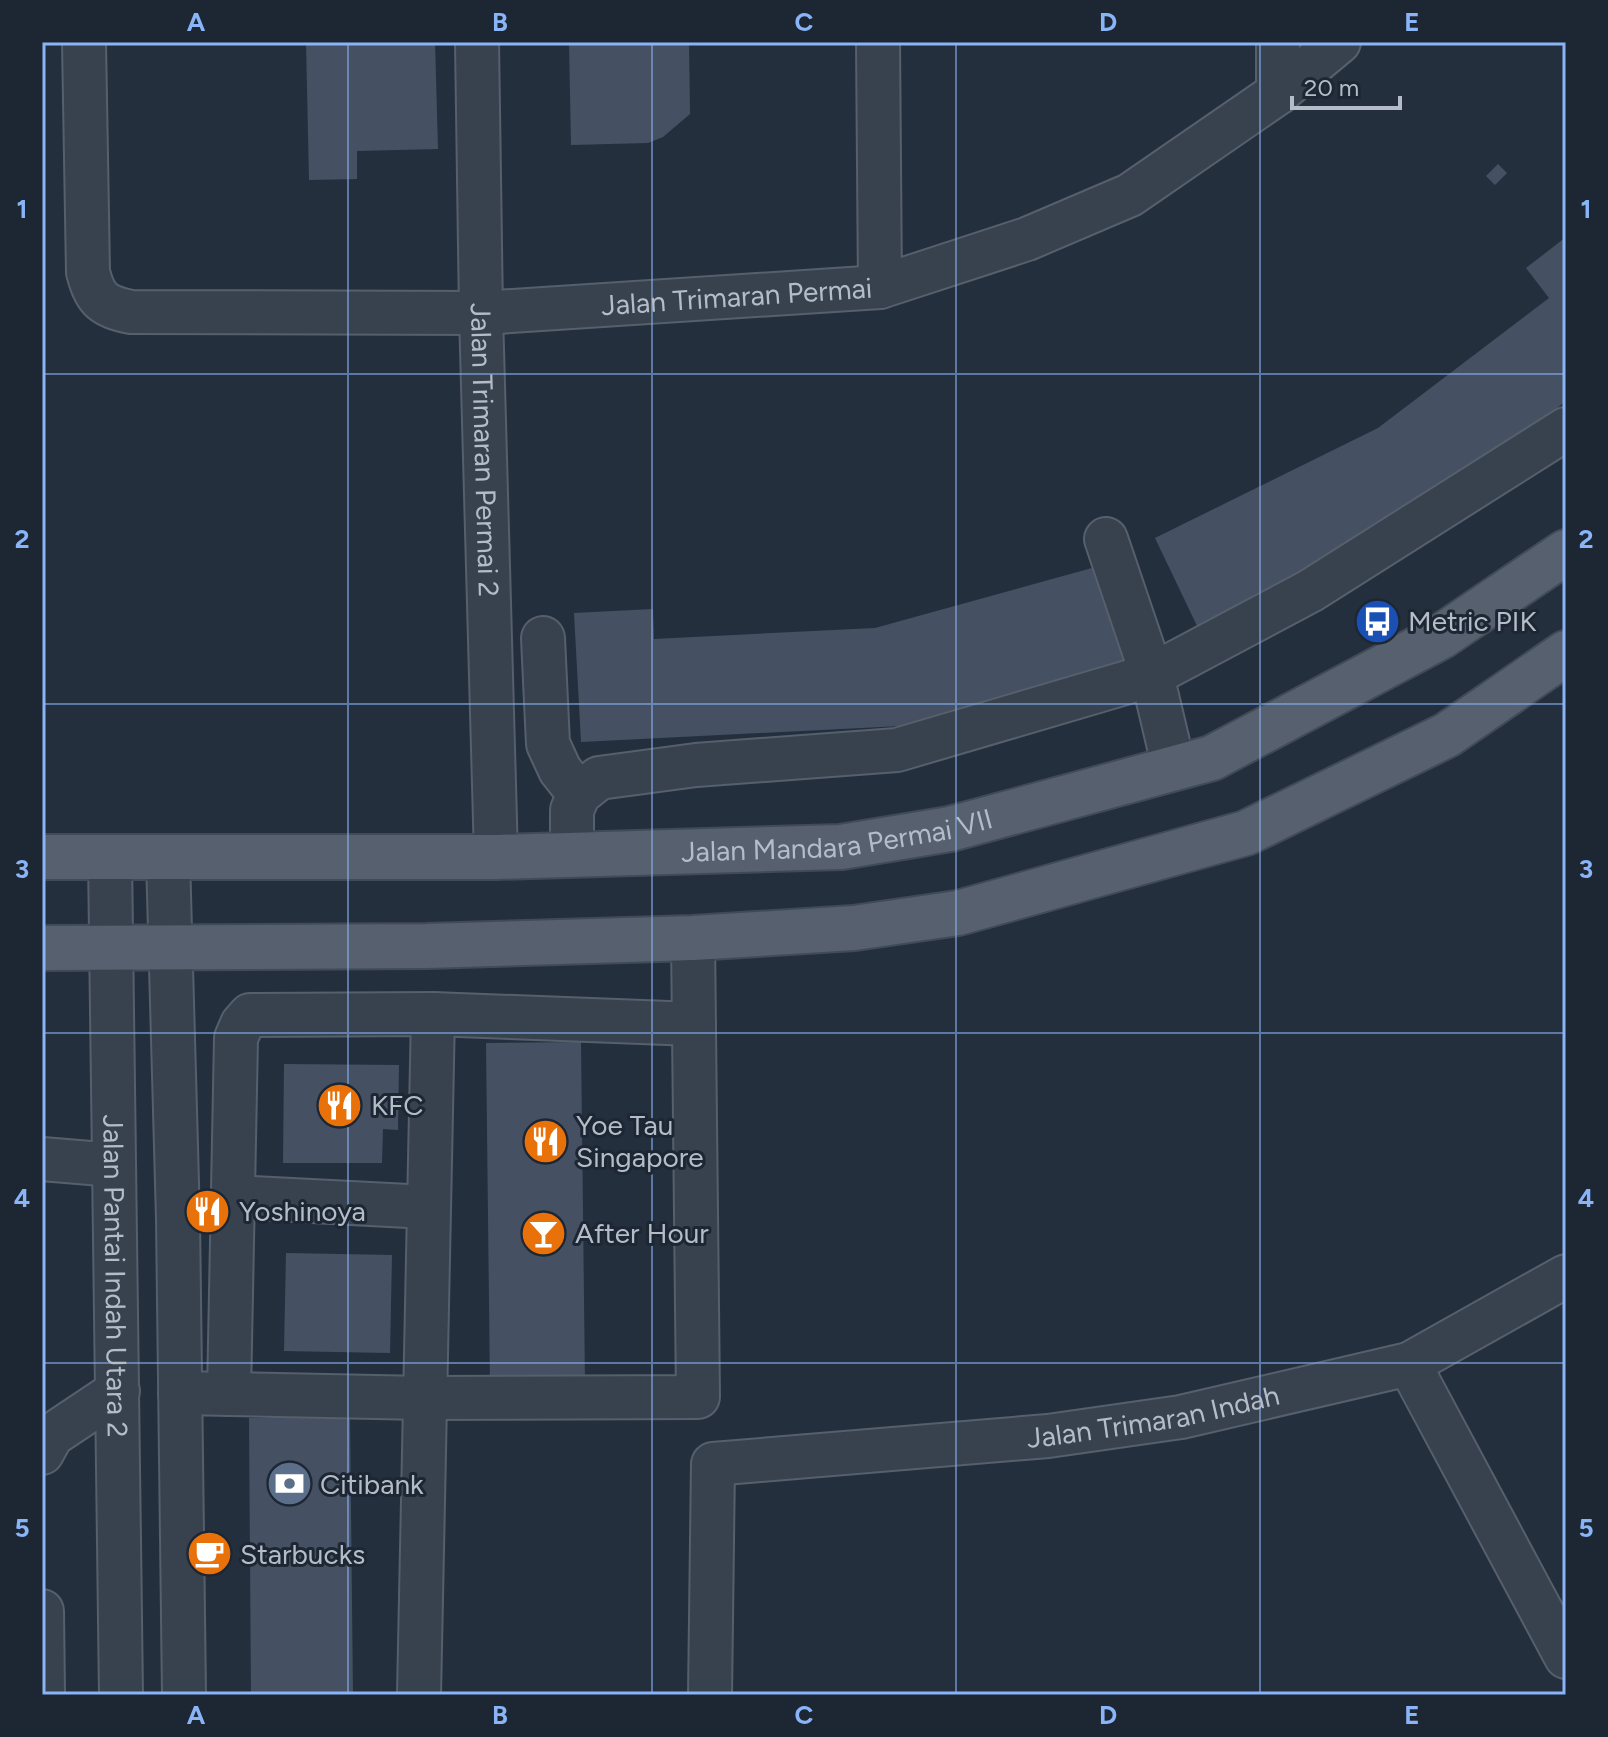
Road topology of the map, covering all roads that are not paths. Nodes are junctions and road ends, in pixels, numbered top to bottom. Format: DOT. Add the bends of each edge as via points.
graph roads {
  1 [pos="84,42"];
  2 [pos="477,42"];
  3 [pos="878,42"];
  4 [pos="1278,42"];
  5 [pos="1339,42"];
  6 [pos="1278,93"];
  7 [pos="880,287"];
  8 [pos="481,313"];
  9 [pos="1566,429"];
  10 [pos="1106,539"];
  11 [pos="1566,552"];
  12 [pos="543,638"];
  13 [pos="1566,653"];
  14 [pos="1152,675"];
  15 [pos="1174,768"];
  16 [pos="579,794"];
  17 [pos="572,854"];
  18 [pos="42,857"];
  19 [pos="496,857"];
  20 [pos="110,858"];
  21 [pos="168,858"];
  22 [pos="693,938"];
  23 [pos="170,946"];
  24 [pos="111,947"];
  25 [pos="42,948"];
  26 [pos="433,1014"];
  27 [pos="694,1024"];
  28 [pos="42,1159"];
  29 [pos="114,1165"];
  30 [pos="234,1197"];
  31 [pos="428,1207"];
  32 [pos="1566,1276"];
  33 [pos="1409,1364"];
  34 [pos="118,1391"];
  35 [pos="180,1393"];
  36 [pos="229,1394"];
  37 [pos="424,1398"];
  38 [pos="42,1453"];
  39 [pos="42,1611"];
  40 [pos="1566,1657"];
  41 [pos="43,1695"];
  42 [pos="121,1695"];
  43 [pos="184,1695"];
  44 [pos="419,1695"];
  45 [pos="710,1695"];
  1 -- 8 [label="street, Jalan Trimaran Permai" via="88,272 93,291 109,307 131,312"];
  2 -- 8 [label="street, Jalan Trimaran Permai 2"];
  3 -- 7 [label="street"];
  4 -- 6 [label="street"];
  5 -- 6 [label="street, Jalan Trimaran Permai"];
  6 -- 7 [label="street, Jalan Trimaran Permai" via="1130,195 1027,239"];
  7 -- 8 [label="street, Jalan Trimaran Permai"];
  8 -- 19 [label="street, Jalan Trimaran Permai 2"];
  9 -- 14 [label="street" via="1310,591"];
  10 -- 14 [label="street"];
  11 -- 15 [label="main road, Jalan Mandara Permai VII" via="1442,636 1212,758"];
  12 -- 16 [label="street" via="548,744"];
  13 -- 22 [label="main road" via="1447,735 1246,833 958,913 854,928"];
  14 -- 15 [label="street"];
  14 -- 16 [label="street" via="897,750 599,778"];
  15 -- 17 [label="main road, Jalan Mandara Permai VII" via="950,829 841,847"];
  16 -- 17 [label="street" via="572,810"];
  17 -- 19 [label="main road, Jalan Mandara Permai VII"];
  18 -- 20 [label="main road, Jalan Mandara Permai VII"];
  19 -- 21 [label="main road, Jalan Mandara Permai VII"];
  20 -- 21 [label="main road, Jalan Mandara Permai VII"];
  20 -- 24 [label="street, Jalan Pantai Indah Utara 2"];
  21 -- 23 [label="street"];
  22 -- 23 [label="main road"];
  22 -- 27 [label="street"];
  23 -- 24 [label="main road"];
  23 -- 35 [label="street"];
  24 -- 25 [label="main road"];
  24 -- 29 [label="street, Jalan Pantai Indah Utara 2"];
  26 -- 27 [label="street"];
  26 -- 30 [label="street" via="250,1015 236,1038"];
  26 -- 31 [label="street"];
  27 -- 37 [label="street" via="698,1397"];
  28 -- 29 [label="street"];
  29 -- 34 [label="street, Jalan Pantai Indah Utara 2"];
  30 -- 31 [label="street"];
  30 -- 36 [label="street"];
  31 -- 37 [label="street"];
  32 -- 33 [label="street, Jalan Trimaran Indah"];
  33 -- 40 [label="street"];
  33 -- 45 [label="street, Jalan Trimaran Indah" via="1181,1417 1063,1434 713,1464"];
  34 -- 38 [label="street" via="52,1435"];
  34 -- 42 [label="street, Jalan Pantai Indah Utara 2"];
  35 -- 36 [label="street"];
  35 -- 43 [label="street"];
  36 -- 37 [label="street"];
  37 -- 44 [label="street"];
  39 -- 41 [label="street"];
}
